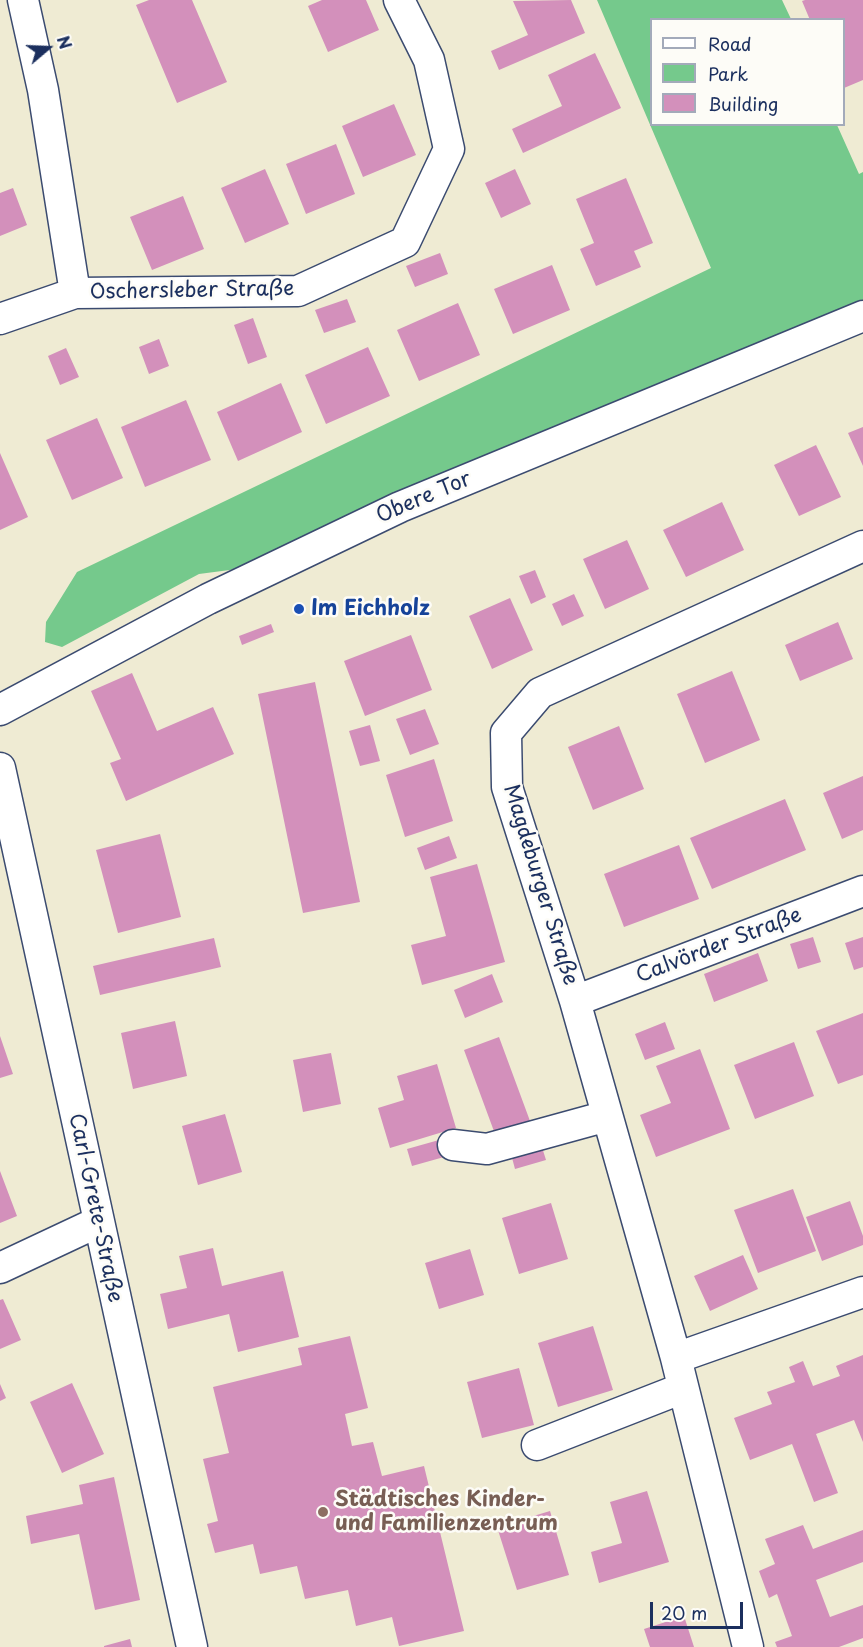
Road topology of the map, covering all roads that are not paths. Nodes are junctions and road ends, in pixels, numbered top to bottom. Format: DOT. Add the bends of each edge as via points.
graph roads {
  1 [pos="23,0"];
  2 [pos="399,0"];
  3 [pos="75,293"];
  4 [pos="863,316"];
  5 [pos="0,319"];
  6 [pos="863,546"];
  7 [pos="0,710"];
  8 [pos="0,768"];
  9 [pos="863,891"];
  10 [pos="575,1001"];
  11 [pos="607,1116"];
  12 [pos="453,1145"];
  13 [pos="98,1221"];
  14 [pos="0,1268"];
  15 [pos="863,1292"];
  16 [pos="676,1358"];
  17 [pos="683,1388"];
  18 [pos="537,1445"];
  19 [pos="192,1647"];
  20 [pos="748,1647"];
  1 -- 3 [label="street" via="43,90"];
  2 -- 3 [label="street, Oschersleber Straße" via="429,60 449,149 405,242 298,291"];
  3 -- 5 [label="street, Oschersleber Straße"];
  4 -- 7 [label="street, Obere Tor" via="400,507 208,599"];
  6 -- 10 [label="street, Magdeburger Straße" via="540,693 506,733 507,787"];
  8 -- 13 [label="street, Carl-Grete-Straße"];
  9 -- 10 [label="street, Calvörder Straße"];
  10 -- 11 [label="street, Magdeburger Straße"];
  11 -- 12 [label="street" via="488,1149"];
  11 -- 16 [label="street, Magdeburger Straße"];
  13 -- 14 [label="street"];
  13 -- 19 [label="street, Carl-Grete-Straße"];
  15 -- 16 [label="street"];
  16 -- 17 [label="street, Magdeburger Straße"];
  17 -- 18 [label="street"];
  17 -- 20 [label="street, Magdeburger Straße"];
}
